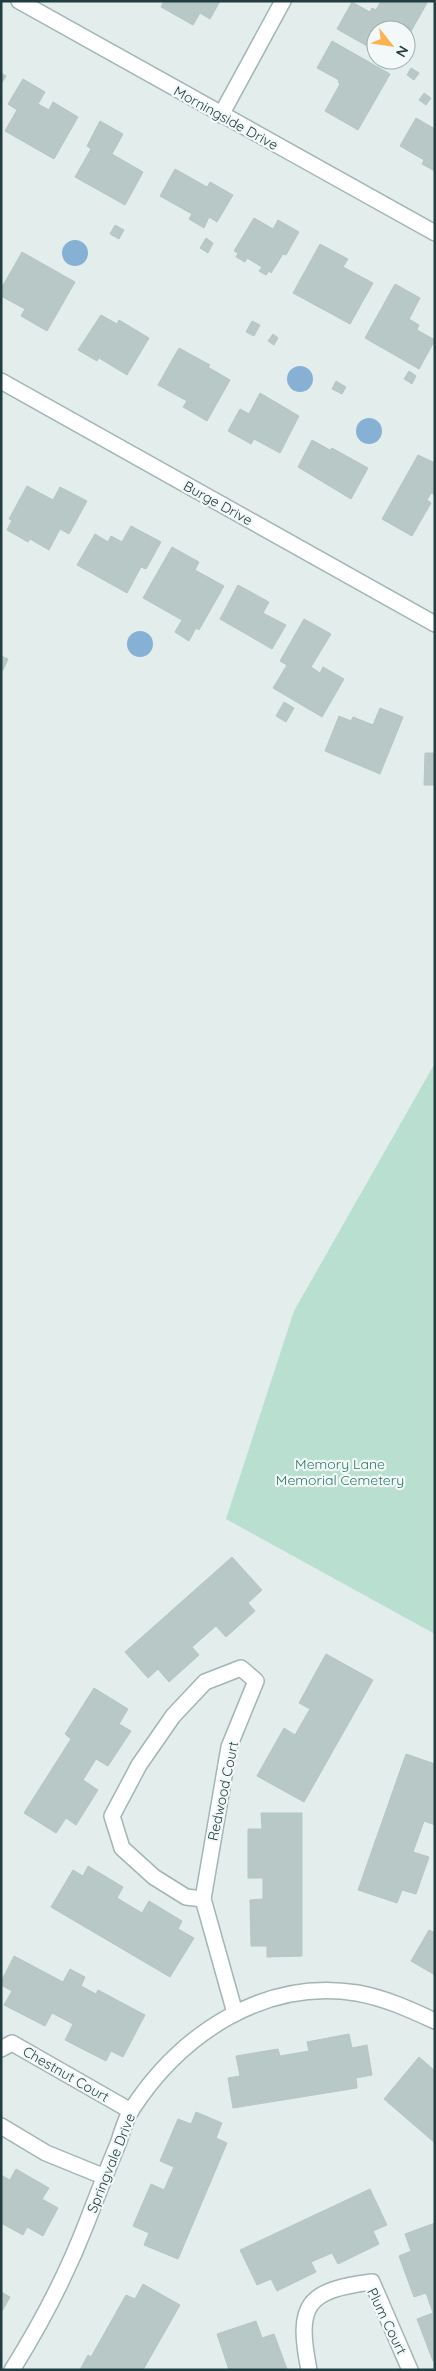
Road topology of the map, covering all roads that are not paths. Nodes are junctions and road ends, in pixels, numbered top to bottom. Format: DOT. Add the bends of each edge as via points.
graph roads {
  1 [pos="19,1"];
  2 [pos="283,1"];
  3 [pos="220,115"];
  4 [pos="435,232"];
  5 [pos="1,381"];
  6 [pos="435,624"];
  7 [pos="203,1898"];
  8 [pos="235,2013"];
  9 [pos="435,2021"];
  10 [pos="1,2049"];
  11 [pos="131,2111"];
  12 [pos="1,2126"];
  13 [pos="105,2176"];
  14 [pos="12,2370"];
  15 [pos="309,2370"];
  16 [pos="410,2370"];
  1 -- 3 [label="street, Morningside Drive"];
  2 -- 3 [label="street"];
  3 -- 4 [label="street, Morningside Drive"];
  5 -- 6 [label="street, Burge Drive"];
  7 -- 7 [label="street, Redwood Court" via="186,1897 154,1877 122,1848 112,1816 139,1765 173,1716 205,1682 241,1668 256,1681 229,1747"];
  7 -- 8 [label="street, Redwood Court"];
  8 -- 9 [label="street, Springvale Drive" via="279,1995 356,1993 392,2002"];
  8 -- 11 [label="street, Springvale Drive" via="200,2034 165,2066"];
  10 -- 11 [label="street, Chestnut Court" via="12,2043"];
  11 -- 13 [label="street, Springvale Drive"];
  12 -- 13 [label="street" via="46,2153"];
  13 -- 14 [label="street, Springvale Drive" via="69,2270"];
  15 -- 16 [label="street, Plum Court" via="304,2345 304,2315 319,2294 372,2282"];
}
